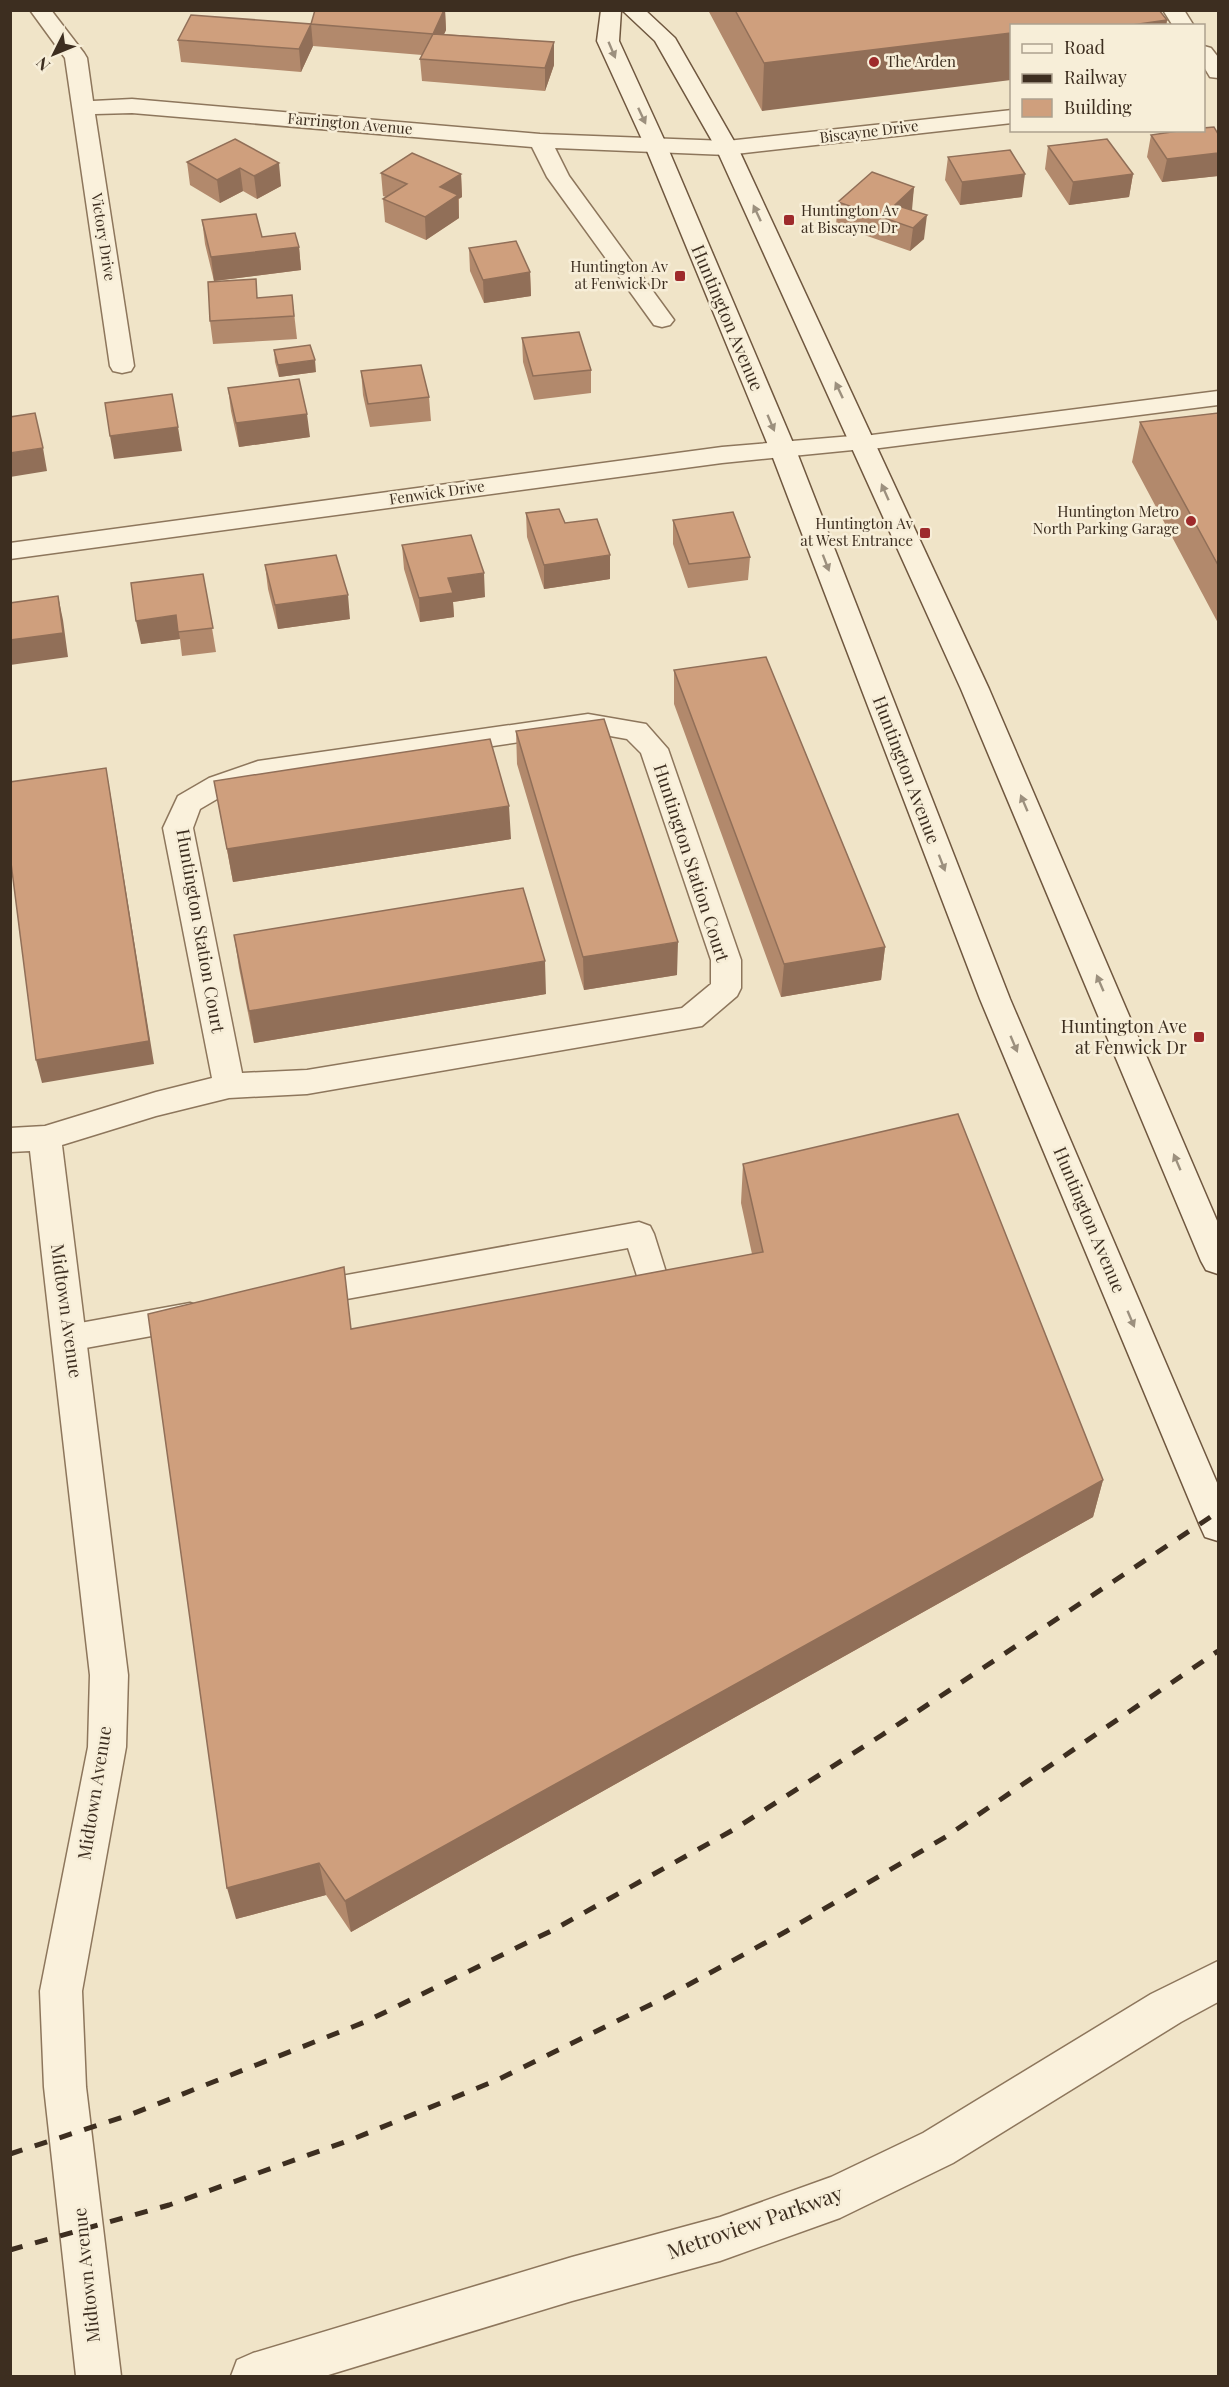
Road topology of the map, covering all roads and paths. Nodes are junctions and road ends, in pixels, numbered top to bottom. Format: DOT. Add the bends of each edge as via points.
graph roads {
  1 [pos="40,10"];
  2 [pos="611,10"];
  3 [pos="632,10"];
  4 [pos="1173,10"];
  5 [pos="1183,24"];
  6 [pos="1205,55"];
  7 [pos="1218,72"];
  8 [pos="83,108"];
  9 [pos="1010,116"];
  10 [pos="540,141"];
  11 [pos="656,146"];
  12 [pos="727,148"];
  13 [pos="662,320"];
  14 [pos="122,366"];
  15 [pos="1218,398"];
  16 [pos="864,443"];
  17 [pos="783,450"];
  18 [pos="10,551"];
  19 [pos="229,1086"];
  20 [pos="28,1139"];
  21 [pos="1218,1261"];
  22 [pos="279,1300"];
  23 [pos="660,1304"];
  24 [pos="220,1310"];
  25 [pos="69,1338"];
  26 [pos="1218,1526"];
  27 [pos="1218,1981"];
  28 [pos="98,2376"];
  29 [pos="253,2376"];
  1 -- 8 [label="street" via="76,58"];
  2 -- 11 [label="street, Huntington Avenue, one-way" via="608,41"];
  3 -- 12 [label="street" via="664,38"];
  4 -- 5 [label="street"];
  6 -- 7 [label="street"];
  8 -- 10 [label="street, Farrington Avenue" via="132,106"];
  8 -- 14 [label="street, Victory Drive"];
  9 -- 12 [label="street, Biscayne Drive"];
  10 -- 11 [label="street, Farrington Avenue"];
  10 -- 13 [label="street" via="558,177"];
  11 -- 12 [label="street, Farrington Avenue"];
  11 -- 17 [label="street, Huntington Avenue, one-way"];
  16 -- 12 [label="street, one-way"];
  15 -- 16 [label="lane"];
  16 -- 17 [label="street, Fenwick Drive"];
  21 -- 16 [label="street, one-way" via="975,689"];
  17 -- 18 [label="street, Fenwick Drive"];
  17 -- 26 [label="street, Huntington Avenue, one-way" via="994,999"];
  19 -- 19 [label="street, Huntington Station Court" via="307,1082 691,1018 726,988 726,960 654,749 636,731 588,723 258,771 219,784 188,803 178,828"];
  19 -- 20 [label="street, Huntington Station Court"];
  20 -- 25 [label="street, Midtown Avenue" via="57,1250"];
  22 -- 23 [label="lane" via="639,1234"];
  24 -- 25 [label="lane"];
  25 -- 28 [label="street, Midtown Avenue" via="110,1675 107,1747 61,1991 66,2087"];
  27 -- 29 [label="street, Metroview Parkway" via="1166,2008 938,2148 840,2196 720,2239 572,2279"];
}
